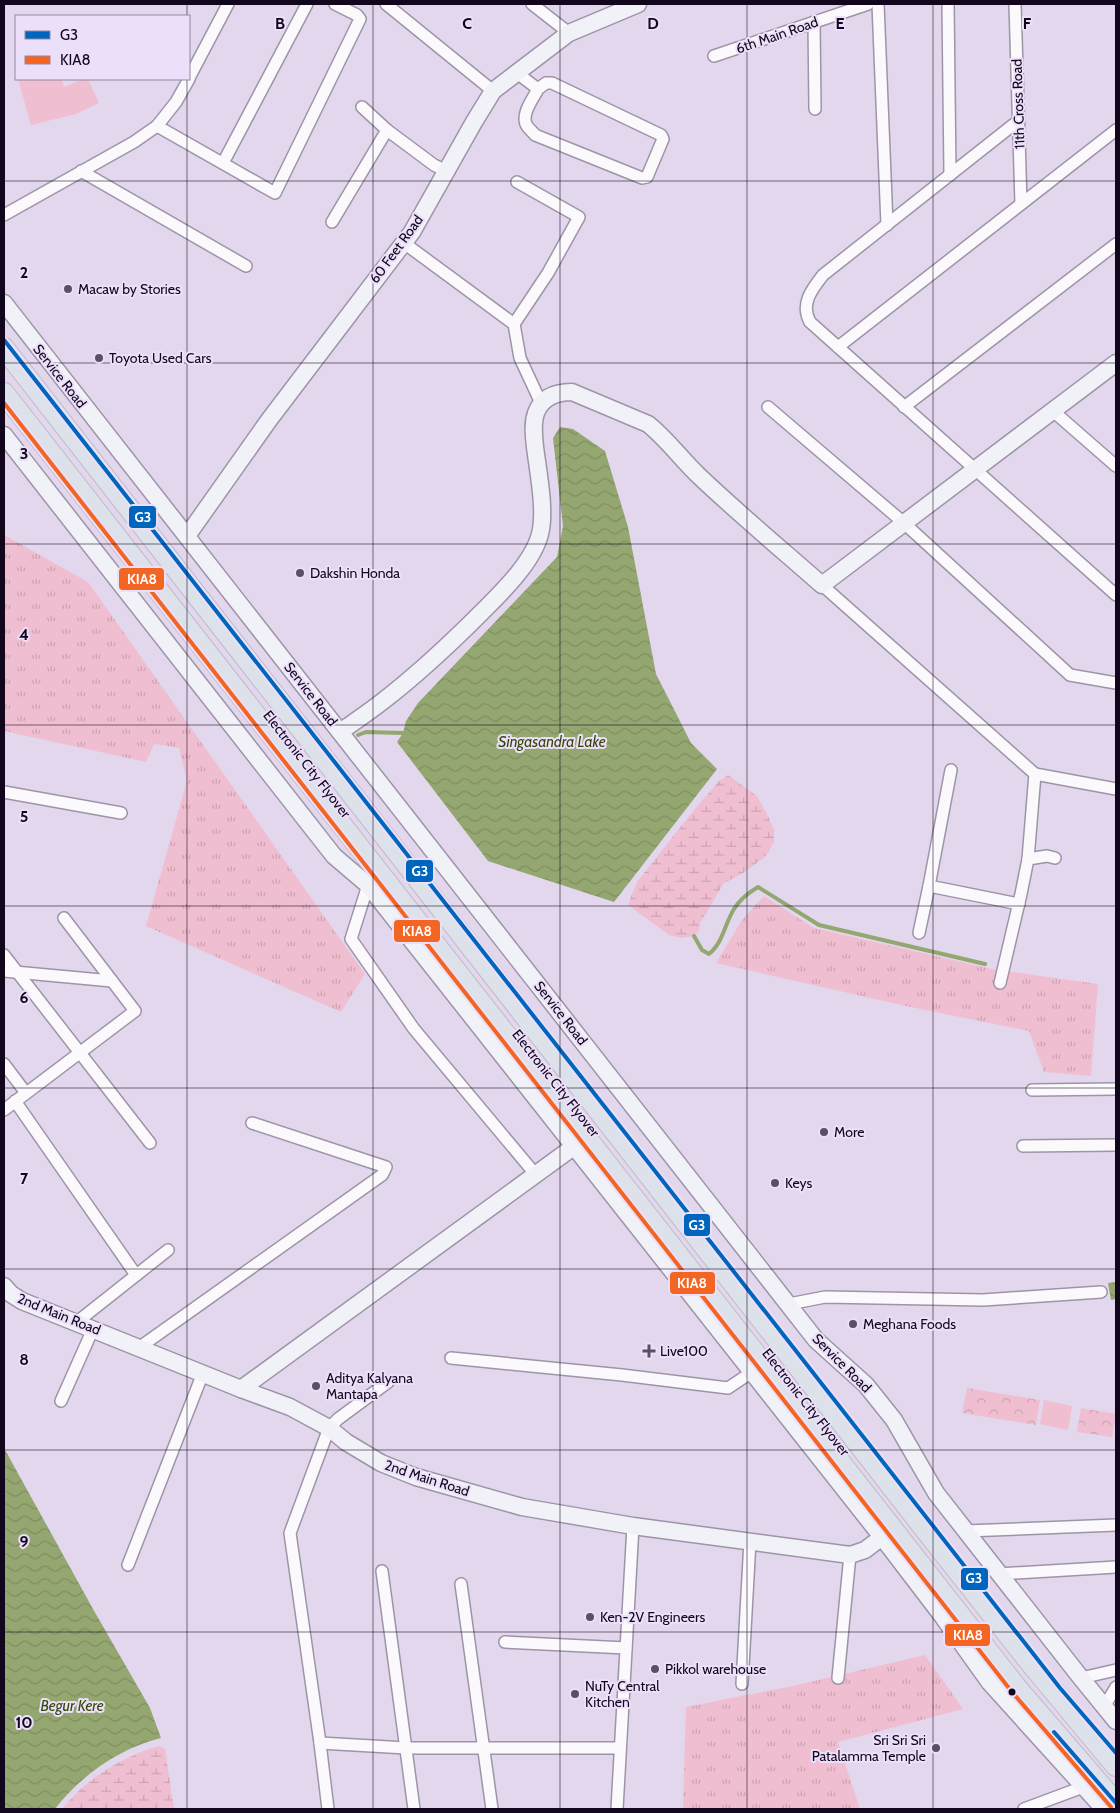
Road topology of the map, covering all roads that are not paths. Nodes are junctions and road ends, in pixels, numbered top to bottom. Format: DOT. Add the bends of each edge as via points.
graph roads {
  1 [pos="228,4"];
  2 [pos="307,4"];
  3 [pos="335,4"];
  4 [pos="386,4"];
  5 [pos="532,4"];
  6 [pos="636,4"];
  7 [pos="868,4"];
  8 [pos="878,4"];
  9 [pos="948,4"];
  10 [pos="1015,4"];
  11 [pos="814,22"];
  12 [pos="569,33"];
  13 [pos="714,56"];
  14 [pos="517,73"];
  15 [pos="190,77"];
  16 [pos="188,80"];
  17 [pos="538,89"];
  18 [pos="493,91"];
  19 [pos="362,107"];
  20 [pos="815,109"];
  21 [pos="1018,121"];
  22 [pos="157,126"];
  23 [pos="387,130"];
  24 [pos="1116,130"];
  25 [pos="222,163"];
  26 [pos="81,171"];
  27 [pos="446,171"];
  28 [pos="950,175"];
  29 [pos="516,182"];
  30 [pos="1021,204"];
  31 [pos="4,214"];
  32 [pos="332,222"];
  33 [pos="887,225"];
  34 [pos="404,243"];
  35 [pos="1116,244"];
  36 [pos="246,266"];
  37 [pos="4,303"];
  38 [pos="514,324"];
  39 [pos="4,340"];
  40 [pos="838,347"];
  41 [pos="4,348"];
  42 [pos="1116,363"];
  43 [pos="4,378"];
  44 [pos="4,393"];
  45 [pos="541,403"];
  46 [pos="768,407"];
  47 [pos="904,407"];
  48 [pos="1053,411"];
  49 [pos="4,435"];
  50 [pos="1116,466"];
  51 [pos="975,470"];
  52 [pos="904,523"];
  53 [pos="187,536"];
  54 [pos="822,585"];
  55 [pos="1116,595"];
  56 [pos="1116,683"];
  57 [pos="340,732"];
  58 [pos="951,770"];
  59 [pos="1035,774"];
  60 [pos="1116,789"];
  61 [pos="4,792"];
  62 [pos="121,813"];
  63 [pos="1055,858"];
  64 [pos="1028,859"];
  65 [pos="368,885"];
  66 [pos="929,886"];
  67 [pos="1019,904"];
  68 [pos="64,918"];
  69 [pos="919,933"];
  70 [pos="4,955"];
  71 [pos="4,971"];
  72 [pos="17,972"];
  73 [pos="112,981"];
  74 [pos="1000,983"];
  75 [pos="80,1053"];
  76 [pos="4,1064"];
  77 [pos="1116,1089"];
  78 [pos="1032,1090"];
  79 [pos="26,1093"];
  80 [pos="15,1101"];
  81 [pos="4,1110"];
  82 [pos="252,1123"];
  83 [pos="581,1142"];
  84 [pos="150,1143"];
  85 [pos="1116,1145"];
  86 [pos="1023,1146"];
  87 [pos="536,1175"];
  88 [pos="168,1250"];
  89 [pos="136,1275"];
  90 [pos="4,1286"];
  91 [pos="1101,1292"];
  92 [pos="789,1304"];
  93 [pos="77,1322"];
  94 [pos="94,1329"];
  95 [pos="140,1347"];
  96 [pos="451,1358"];
  97 [pos="752,1372"];
  98 [pos="203,1373"];
  99 [pos="388,1382"];
  100 [pos="241,1389"];
  101 [pos="61,1401"];
  102 [pos="329,1428"];
  103 [pos="1116,1525"];
  104 [pos="633,1526"];
  105 [pos="966,1531"];
  106 [pos="882,1537"];
  107 [pos="750,1541"];
  108 [pos="850,1554"];
  109 [pos="128,1565"];
  110 [pos="1116,1567"];
  111 [pos="382,1571"];
  112 [pos="999,1574"];
  113 [pos="461,1584"];
  114 [pos="505,1642"];
  115 [pos="626,1648"];
  116 [pos="1116,1670"];
  117 [pos="838,1678"];
  118 [pos="1081,1678"];
  119 [pos="742,1684"];
  120 [pos="1116,1687"];
  121 [pos="1104,1707"];
  122 [pos="1116,1720"];
  123 [pos="320,1743"];
  124 [pos="406,1748"];
  125 [pos="620,1748"];
  126 [pos="483,1749"];
  127 [pos="1116,1753"];
  128 [pos="1116,1766"];
  129 [pos="1116,1783"];
  130 [pos="1083,1787"];
  131 [pos="1116,1803"];
  132 [pos="328,1809"];
  133 [pos="414,1809"];
  134 [pos="492,1809"];
  135 [pos="617,1809"];
  136 [pos="1024,1809"];
  137 [pos="1104,1809"];
  1 -- 15 [label="street"];
  2 -- 25 [label="street"];
  3 -- 25 [label="street" via="360,19 275,193"];
  4 -- 18 [label="street"];
  5 -- 12 [label="street"];
  6 -- 12 [label="street, 60 Feet Road"];
  7 -- 11 [label="street, 6th Main Road"];
  8 -- 33 [label="street"];
  9 -- 28 [label="street"];
  10 -- 21 [label="street, 11th Cross Road"];
  11 -- 13 [label="street, 6th Main Road"];
  11 -- 20 [label="street"];
  12 -- 14 [label="street, 60 Feet Road"];
  14 -- 17 [label="street"];
  14 -- 18 [label="street, 60 Feet Road"];
  16 -- 22 [label="street"];
  17 -- 17 [label="street" via="525,119 536,135 642,178 647,177 663,139 661,135 552,83"];
  18 -- 27 [label="street, 60 Feet Road"];
  19 -- 23 [label="street"];
  21 -- 28 [label="street"];
  21 -- 30 [label="street, 11th Cross Road"];
  22 -- 25 [label="street"];
  22 -- 26 [label="street"];
  23 -- 27 [label="street"];
  23 -- 32 [label="street"];
  24 -- 30 [label="street"];
  26 -- 31 [label="street"];
  26 -- 36 [label="street"];
  27 -- 34 [label="street, 60 Feet Road"];
  28 -- 33 [label="street"];
  29 -- 38 [label="street" via="579,217 548,273"];
  30 -- 40 [label="street"];
  33 -- 40 [label="street" via="823,275 807,300 805,315"];
  34 -- 38 [label="street"];
  34 -- 53 [label="street, 60 Feet Road" via="269,420"];
  35 -- 47 [label="street"];
  37 -- 53 [label="street, Service Road"];
  38 -- 45 [label="street" via="520,358"];
  39 -- 127 [label="highway" via="1048,1672"];
  40 -- 47 [label="street"];
  41 -- 128 [label="highway, Electronic City Flyover" via="934,1541"];
  42 -- 48 [label="street"];
  43 -- 129 [label="highway, Electronic City Flyover" via="938,1570 1078,1742"];
  44 -- 83 [label="highway"];
  45 -- 54 [label="street" via="557,393 572,392 648,424 730,506"];
  45 -- 57 [label="street" via="534,429 542,516 533,553 447,647 384,701"];
  46 -- 52 [label="street"];
  47 -- 51 [label="street"];
  48 -- 50 [label="street"];
  48 -- 51 [label="street"];
  49 -- 65 [label="street" via="334,856"];
  51 -- 52 [label="street"];
  51 -- 55 [label="street"];
  52 -- 54 [label="street"];
  52 -- 56 [label="street" via="1070,674"];
  53 -- 57 [label="street, Service Road"];
  54 -- 59 [label="street"];
  57 -- 92 [label="street, Service Road"];
  58 -- 66 [label="street"];
  59 -- 60 [label="street"];
  59 -- 64 [label="street"];
  61 -- 62 [label="street"];
  63 -- 64 [label="street"];
  64 -- 67 [label="street"];
  65 -- 83 [label="street"];
  65 -- 87 [label="street" via="351,939 414,1029"];
  66 -- 67 [label="street"];
  66 -- 69 [label="street"];
  67 -- 74 [label="street"];
  68 -- 73 [label="street"];
  70 -- 72 [label="street"];
  71 -- 72 [label="street"];
  72 -- 73 [label="street"];
  72 -- 75 [label="street"];
  73 -- 75 [label="street" via="134,1012"];
  75 -- 79 [label="street"];
  75 -- 84 [label="street"];
  76 -- 79 [label="street"];
  77 -- 78 [label="street"];
  79 -- 80 [label="street"];
  80 -- 81 [label="street"];
  80 -- 89 [label="street"];
  82 -- 95 [label="street" via="386,1167 382,1175"];
  83 -- 87 [label="street"];
  83 -- 97 [label="street"];
  83 -- 131 [label="highway" via="1017,1688"];
  85 -- 86 [label="street"];
  87 -- 100 [label="street"];
  88 -- 89 [label="street"];
  89 -- 93 [label="street"];
  90 -- 93 [label="street, 2nd Main Road" via="22,1301"];
  91 -- 92 [label="street" via="983,1300 825,1297"];
  92 -- 105 [label="street, Service Road" via="816,1340 866,1385 894,1420 936,1492"];
  93 -- 94 [label="street, 2nd Main Road"];
  94 -- 95 [label="street, 2nd Main Road"];
  94 -- 101 [label="street"];
  95 -- 98 [label="street, 2nd Main Road"];
  96 -- 97 [label="street" via="728,1388"];
  97 -- 106 [label="street"];
  98 -- 100 [label="street, 2nd Main Road"];
  98 -- 109 [label="street"];
  99 -- 102 [label="street"];
  100 -- 102 [label="street, 2nd Main Road" via="290,1407"];
  102 -- 104 [label="street, 2nd Main Road" via="381,1464 416,1477 522,1507"];
  102 -- 123 [label="street" via="290,1533"];
  103 -- 105 [label="street"];
  104 -- 107 [label="street, 2nd Main Road"];
  104 -- 115 [label="street"];
  105 -- 112 [label="street, Service Road"];
  106 -- 108 [label="street" via="865,1550"];
  106 -- 130 [label="street" via="944,1616 990,1683"];
  107 -- 108 [label="street, 2nd Main Road"];
  107 -- 119 [label="street"];
  108 -- 117 [label="street"];
  110 -- 112 [label="street"];
  111 -- 124 [label="street"];
  112 -- 118 [label="street, Service Road"];
  113 -- 126 [label="street"];
  114 -- 115 [label="street"];
  115 -- 125 [label="street"];
  116 -- 118 [label="street"];
  118 -- 121 [label="street, Service Road"];
  120 -- 121 [label="street"];
  121 -- 122 [label="street, Service Road"];
  123 -- 124 [label="street"];
  123 -- 132 [label="street"];
  124 -- 126 [label="street"];
  124 -- 133 [label="street"];
  125 -- 126 [label="street"];
  125 -- 135 [label="street"];
  126 -- 134 [label="street"];
  130 -- 136 [label="street"];
  130 -- 137 [label="street"];
}
